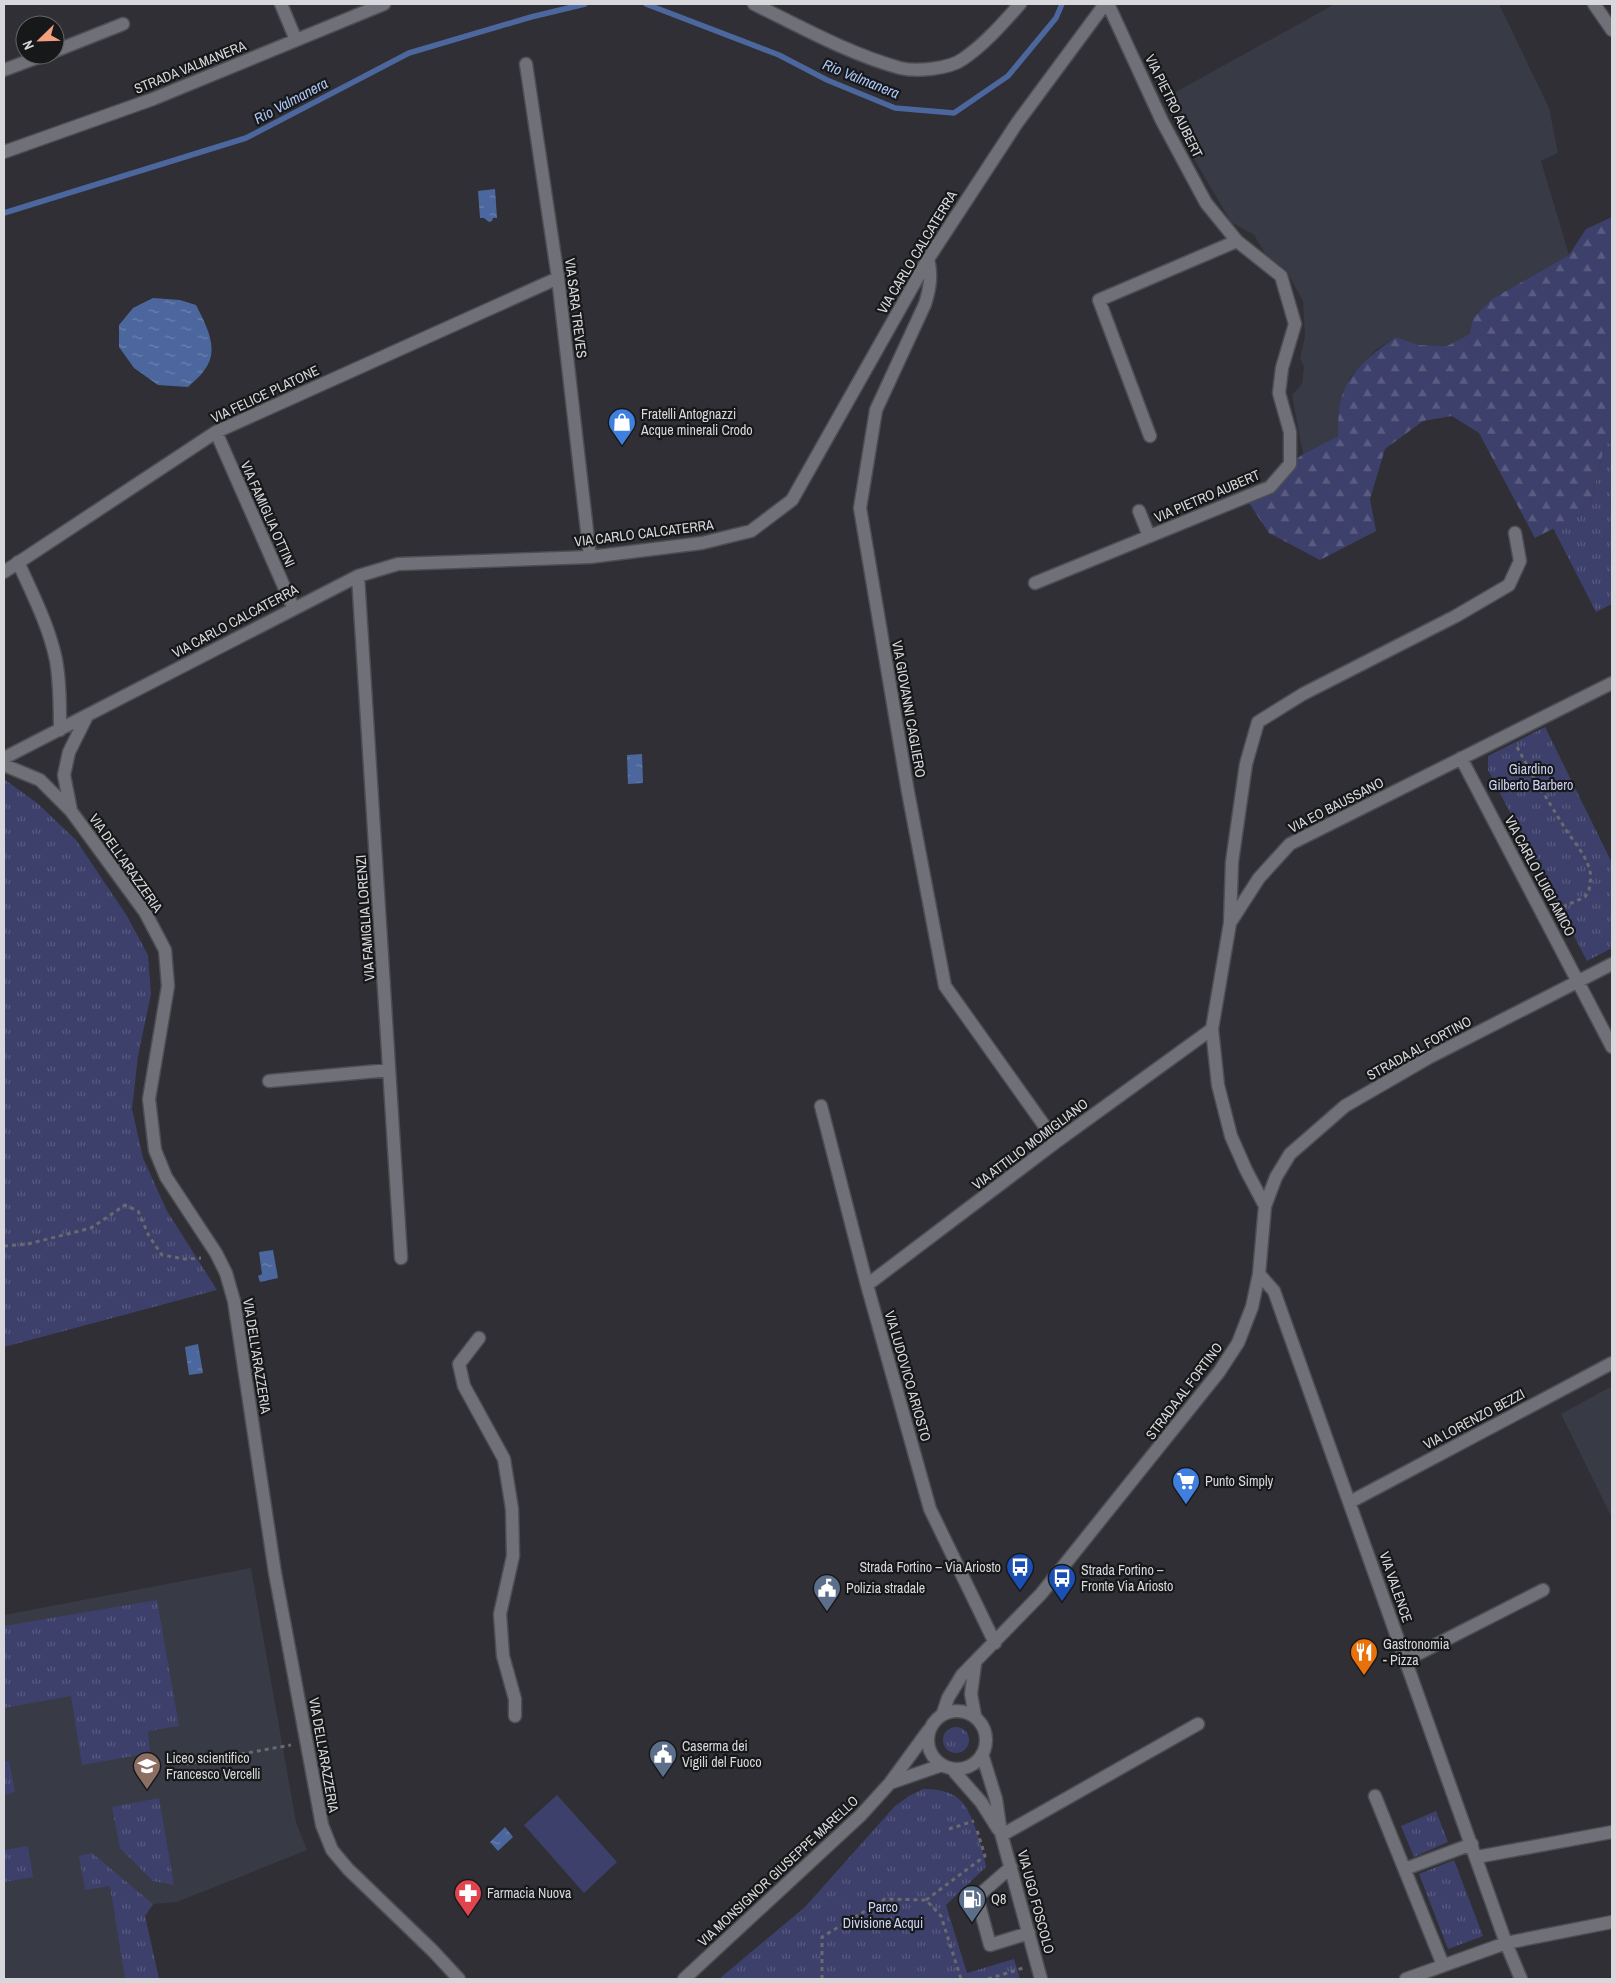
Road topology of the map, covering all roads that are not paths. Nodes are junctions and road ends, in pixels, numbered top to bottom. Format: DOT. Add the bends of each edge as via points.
graph roads {
  1 [pos="281,4"];
  2 [pos="384,4"];
  3 [pos="754,4"];
  4 [pos="1020,4"];
  5 [pos="1107,4"];
  6 [pos="1594,4"];
  7 [pos="123,24"];
  8 [pos="1612,30"];
  9 [pos="296,40"];
  10 [pos="65,47"];
  11 [pos="526,64"];
  12 [pos="17,65"];
  13 [pos="4,70"];
  14 [pos="4,152"];
  15 [pos="1237,241"];
  16 [pos="928,258"];
  17 [pos="558,278"];
  18 [pos="216,432"];
  19 [pos="1150,436"];
  20 [pos="1139,511"];
  21 [pos="1515,533"];
  22 [pos="1149,536"];
  23 [pos="590,557"];
  24 [pos="18,562"];
  25 [pos="4,572"];
  26 [pos="358,576"];
  27 [pos="1035,583"];
  28 [pos="293,608"];
  29 [pos="1612,683"];
  30 [pos="87,716"];
  31 [pos="60,730"];
  32 [pos="4,758"];
  33 [pos="1461,758"];
  34 [pos="4,764"];
  35 [pos="71,812"];
  36 [pos="1230,924"];
  37 [pos="1612,964"];
  38 [pos="1578,981"];
  39 [pos="1212,1030"];
  40 [pos="1612,1047"];
  41 [pos="389,1070"];
  42 [pos="269,1081"];
  43 [pos="821,1106"];
  44 [pos="1056,1142"];
  45 [pos="1265,1206"];
  46 [pos="401,1258"];
  47 [pos="1259,1274"];
  48 [pos="867,1285"];
  49 [pos="479,1338"];
  50 [pos="1612,1363"];
  51 [pos="1350,1502"];
  52 [pos="1543,1590"];
  53 [pos="995,1643"];
  54 [pos="1406,1660"];
  55 [pos="975,1664"];
  56 [pos="943,1714"];
  57 [pos="515,1716"];
  58 [pos="975,1716"];
  59 [pos="1198,1724"];
  60 [pos="928,1731"];
  61 [pos="982,1754"];
  62 [pos="947,1767"];
  63 [pos="890,1783"];
  64 [pos="1375,1796"];
  65 [pos="1612,1832"];
  66 [pos="1001,1834"];
  67 [pos="1472,1844"];
  68 [pos="1477,1857"];
  69 [pos="1011,1867"];
  70 [pos="1405,1869"];
  71 [pos="1612,1922"];
  72 [pos="1029,1933"];
  73 [pos="1506,1942"];
  74 [pos="1443,1965"];
  75 [pos="459,1979"];
  76 [pos="684,1979"];
  77 [pos="1041,1979"];
  78 [pos="1406,1979"];
  79 [pos="1521,1979"];
  1 -- 9 [label="street"];
  2 -- 9 [label="street, STRADA VALMANERA"];
  3 -- 4 [label="street" via="843,48 902,68 934,69 962,60"];
  5 -- 15 [label="street, VIA PIETRO AUBERT" via="1162,121 1206,203"];
  5 -- 16 [label="street, VIA CARLO CALCATERRA" via="1016,123"];
  6 -- 8 [label="street"];
  7 -- 10 [label="street"];
  9 -- 14 [label="street, STRADA VALMANERA" via="153,99"];
  11 -- 17 [label="street, VIA SARA TREVES"];
  12 -- 13 [label="street"];
  15 -- 19 [label="street" via="1099,300"];
  15 -- 22 [label="street, VIA PIETRO AUBERT" via="1281,276 1295,324 1282,368 1279,393 1290,432 1290,464 1270,487"];
  16 -- 23 [label="street, VIA CARLO CALCATERRA" via="792,500 751,531 702,543"];
  16 -- 44 [label="street, VIA GIOVANNI CAGLIERO" via="931,286 925,304 876,410 860,508 945,986"];
  17 -- 18 [label="street, VIA FELICE PLATONE"];
  17 -- 23 [label="street, VIA SARA TREVES"];
  18 -- 24 [label="street, VIA FELICE PLATONE"];
  18 -- 28 [label="street, VIA FAMIGLIA OTTINI"];
  20 -- 22 [label="street"];
  21 -- 36 [label="street" via="1520,561 1509,585 1456,616 1303,694 1258,722 1246,764 1232,862"];
  22 -- 27 [label="street, VIA PIETRO AUBERT"];
  23 -- 26 [label="street, VIA CARLO CALCATERRA" via="398,564"];
  24 -- 25 [label="street, VIA FELICE PLATONE"];
  24 -- 31 [label="street" via="56,659"];
  26 -- 28 [label="street, VIA CARLO CALCATERRA"];
  26 -- 41 [label="street, VIA FAMIGLIA LORENZI"];
  28 -- 30 [label="street, VIA CARLO CALCATERRA"];
  29 -- 33 [label="street, VIA EO BAUSSANO"];
  30 -- 31 [label="street, VIA CARLO CALCATERRA"];
  30 -- 35 [label="street" via="69,752 64,776"];
  31 -- 32 [label="street, VIA CARLO CALCATERRA"];
  33 -- 36 [label="street, VIA EO BAUSSANO" via="1290,844 1259,878"];
  33 -- 38 [label="street, VIA CARLO LUIGI AMICO"];
  34 -- 35 [label="street, VIA DELL'ARAZZERIA" via="40,780"];
  35 -- 75 [label="street, VIA DELL'ARAZZERIA" via="145,912 165,950 168,986 149,1099 155,1150 166,1177 216,1253 234,1301 276,1573 322,1825 332,1850 348,1870"];
  36 -- 39 [label="street, VIA EO BAUSSANO"];
  37 -- 38 [label="street, STRADA AL FORTINO"];
  38 -- 40 [label="street, VIA CARLO LUIGI AMICO"];
  38 -- 45 [label="street, STRADA AL FORTINO" via="1428,1058 1345,1106 1290,1154 1276,1176"];
  39 -- 44 [label="street, VIA ATTILIO MOMIGLIANO"];
  39 -- 45 [label="street, VIA EO BAUSSANO" via="1218,1084 1231,1136"];
  41 -- 42 [label="street"];
  41 -- 46 [label="street, VIA FAMIGLIA LORENZI"];
  43 -- 48 [label="street, VIA LUDOVICO ARIOSTO"];
  44 -- 48 [label="street, VIA ATTILIO MOMIGLIANO"];
  45 -- 47 [label="street, STRADA AL FORTINO"];
  47 -- 51 [label="street, VIA VALENCE" via="1274,1291"];
  47 -- 53 [label="street, STRADA AL FORTINO" via="1252,1307 1238,1343 1224,1365 1041,1594"];
  48 -- 53 [label="street, VIA LUDOVICO ARIOSTO" via="930,1508"];
  49 -- 57 [label="street" via="459,1364 464,1386 504,1460 510,1492 512,1556 500,1614 502,1656 515,1700"];
  50 -- 51 [label="street, VIA LORENZO BEZZI"];
  51 -- 54 [label="street, VIA VALENCE"];
  52 -- 54 [label="street"];
  53 -- 55 [label="street, STRADA AL FORTINO"];
  54 -- 67 [label="street, VIA VALENCE"];
  55 -- 56 [label="street, STRADA AL FORTINO" via="954,1686"];
  55 -- 58 [label="street" via="971,1694"];
  56 -- 58 [label="street" via="959,1710"];
  56 -- 60 [label="street"];
  58 -- 61 [label="street" via="986,1738"];
  59 -- 66 [label="street"];
  60 -- 62 [label="street" via="931,1754"];
  60 -- 63 [label="street, VIA MONSIGNOR GIUSEPPE MARELLO"];
  61 -- 62 [label="street" via="969,1766"];
  61 -- 66 [label="street, VIA UGO FOSCOLO" via="996,1799"];
  62 -- 63 [label="street, VIA MONSIGNOR GIUSEPPE MARELLO"];
  62 -- 66 [label="street, VIA UGO FOSCOLO" via="981,1802"];
  63 -- 76 [label="street, VIA MONSIGNOR GIUSEPPE MARELLO" via="861,1815"];
  64 -- 70 [label="street"];
  65 -- 68 [label="street"];
  66 -- 69 [label="street, VIA UGO FOSCOLO"];
  67 -- 68 [label="street, VIA VALENCE"];
  67 -- 70 [label="street"];
  68 -- 73 [label="street, VIA VALENCE"];
  69 -- 72 [label="street, VIA UGO FOSCOLO"];
  69 -- 72 [label="street" via="977,1897 990,1945"];
  70 -- 74 [label="street"];
  71 -- 73 [label="street"];
  72 -- 77 [label="street, VIA UGO FOSCOLO"];
  73 -- 74 [label="street"];
  73 -- 79 [label="street, VIA VALENCE"];
  74 -- 78 [label="street"];
}
